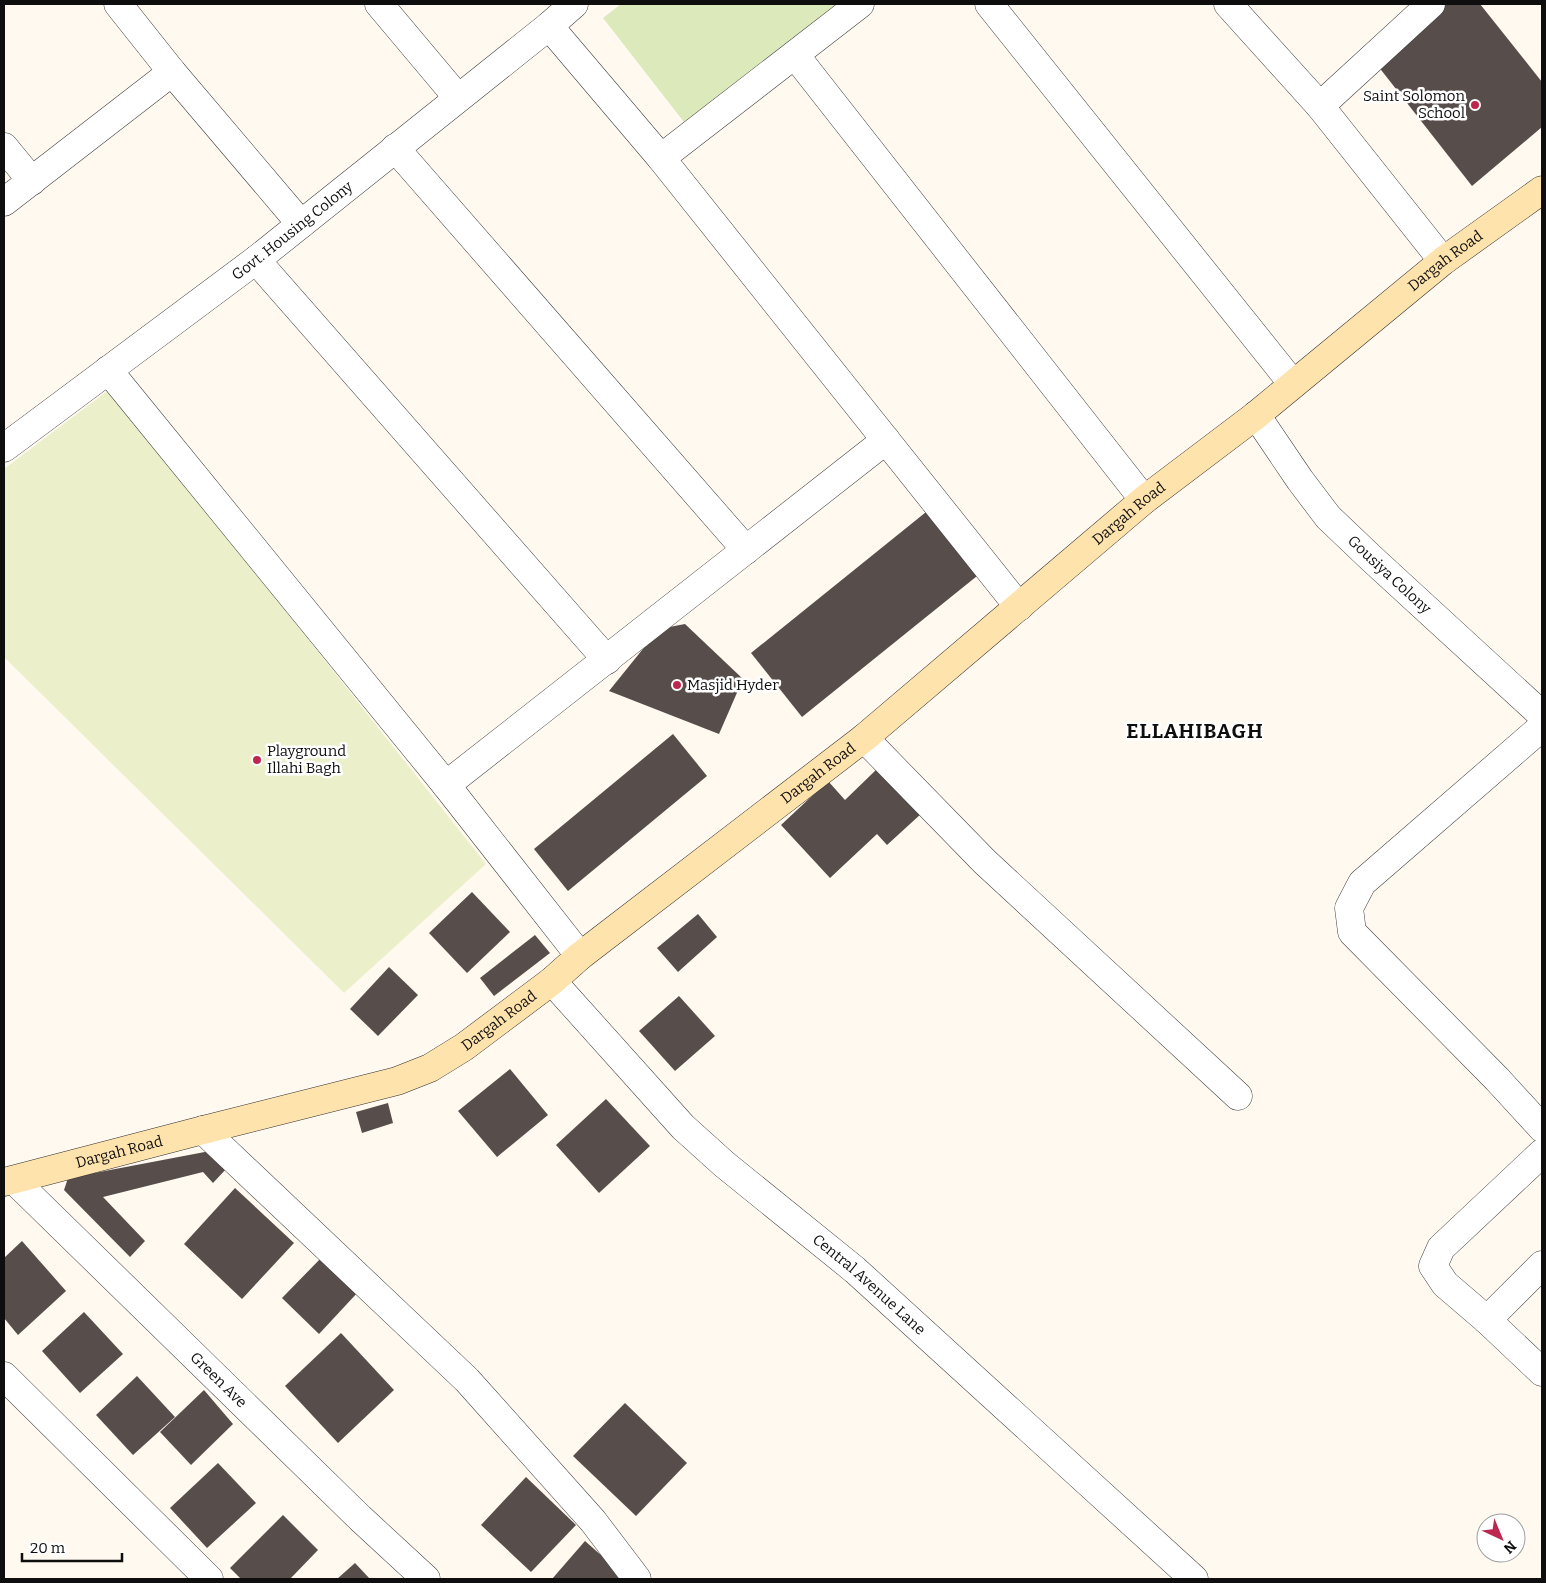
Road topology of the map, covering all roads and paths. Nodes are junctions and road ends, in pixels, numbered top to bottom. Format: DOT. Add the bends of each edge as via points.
graph roads {
  1 [pos="118,4"];
  2 [pos="378,4"];
  3 [pos="574,4"];
  4 [pos="860,4"];
  5 [pos="988,4"];
  6 [pos="1228,4"];
  7 [pos="1431,4"];
  8 [pos="549,26"];
  9 [pos="795,56"];
  10 [pos="172,72"];
  11 [pos="458,98"];
  12 [pos="1320,106"];
  13 [pos="4,147"];
  14 [pos="395,148"];
  15 [pos="661,158"];
  16 [pos="32,180"];
  17 [pos="1542,190"];
  18 [pos="4,202"];
  19 [pos="301,224"];
  20 [pos="256,260"];
  21 [pos="1443,261"];
  22 [pos="108,370"];
  23 [pos="1293,384"];
  24 [pos="1256,416"];
  25 [pos="886,440"];
  26 [pos="4,448"];
  27 [pos="1144,500"];
  28 [pos="746,550"];
  29 [pos="1019,607"];
  30 [pos="607,660"];
  31 [pos="1542,715"];
  32 [pos="1542,728"];
  33 [pos="864,738"];
  34 [pos="446,785"];
  35 [pos="580,956"];
  36 [pos="552,981"];
  37 [pos="1238,1096"];
  38 [pos="1542,1128"];
  39 [pos="202,1130"];
  40 [pos="1542,1153"];
  41 [pos="9,1181"];
  42 [pos="1542,1265"];
  43 [pos="1487,1320"];
  44 [pos="1542,1372"];
  45 [pos="4,1376"];
  46 [pos="209,1579"];
  47 [pos="426,1579"];
  48 [pos="637,1579"];
  49 [pos="1194,1579"];
  1 -- 10 [label="street"];
  2 -- 11 [label="street"];
  3 -- 8 [label="street, Govt. Housing Colony"];
  4 -- 9 [label="street"];
  5 -- 23 [label="street"];
  6 -- 12 [label="street"];
  7 -- 12 [label="street"];
  8 -- 11 [label="street, Govt. Housing Colony"];
  8 -- 15 [label="street"];
  9 -- 15 [label="street"];
  9 -- 27 [label="street"];
  10 -- 16 [label="street"];
  10 -- 19 [label="street"];
  11 -- 14 [label="street, Govt. Housing Colony"];
  12 -- 21 [label="street"];
  13 -- 16 [label="street"];
  14 -- 19 [label="street, Govt. Housing Colony"];
  14 -- 28 [label="street"];
  15 -- 25 [label="street"];
  16 -- 18 [label="street"];
  17 -- 21 [label="street, Dargah Road"];
  19 -- 20 [label="street, Govt. Housing Colony"];
  20 -- 22 [label="street, Govt. Housing Colony"];
  20 -- 30 [label="street"];
  21 -- 23 [label="street, Dargah Road"];
  22 -- 26 [label="street, Govt. Housing Colony"];
  22 -- 34 [label="street"];
  23 -- 24 [label="street, Dargah Road"];
  24 -- 27 [label="street, Dargah Road"];
  24 -- 31 [label="street, Gousiya Colony" via="1328,517"];
  25 -- 28 [label="street"];
  25 -- 29 [label="street"];
  27 -- 29 [label="street, Dargah Road"];
  28 -- 30 [label="street"];
  29 -- 33 [label="street, Dargah Road"];
  30 -- 34 [label="street"];
  32 -- 38 [label="street" via="1362,883 1349,908 1352,932"];
  33 -- 35 [label="street, Dargah Road"];
  33 -- 37 [label="street" via="985,862"];
  34 -- 35 [label="street"];
  35 -- 36 [label="street, Dargah Road"];
  36 -- 39 [label="street, Dargah Road" via="430,1068 397,1081"];
  36 -- 49 [label="street, Central Avenue Lane" via="690,1133 855,1270"];
  39 -- 41 [label="street, Dargah Road"];
  39 -- 48 [label="street" via="467,1380 593,1521"];
  40 -- 43 [label="street" via="1441,1248 1433,1266 1445,1284"];
  41 -- 47 [label="street, Green Ave"];
  42 -- 43 [label="street"];
  43 -- 44 [label="street"];
  45 -- 46 [label="street"];
}
